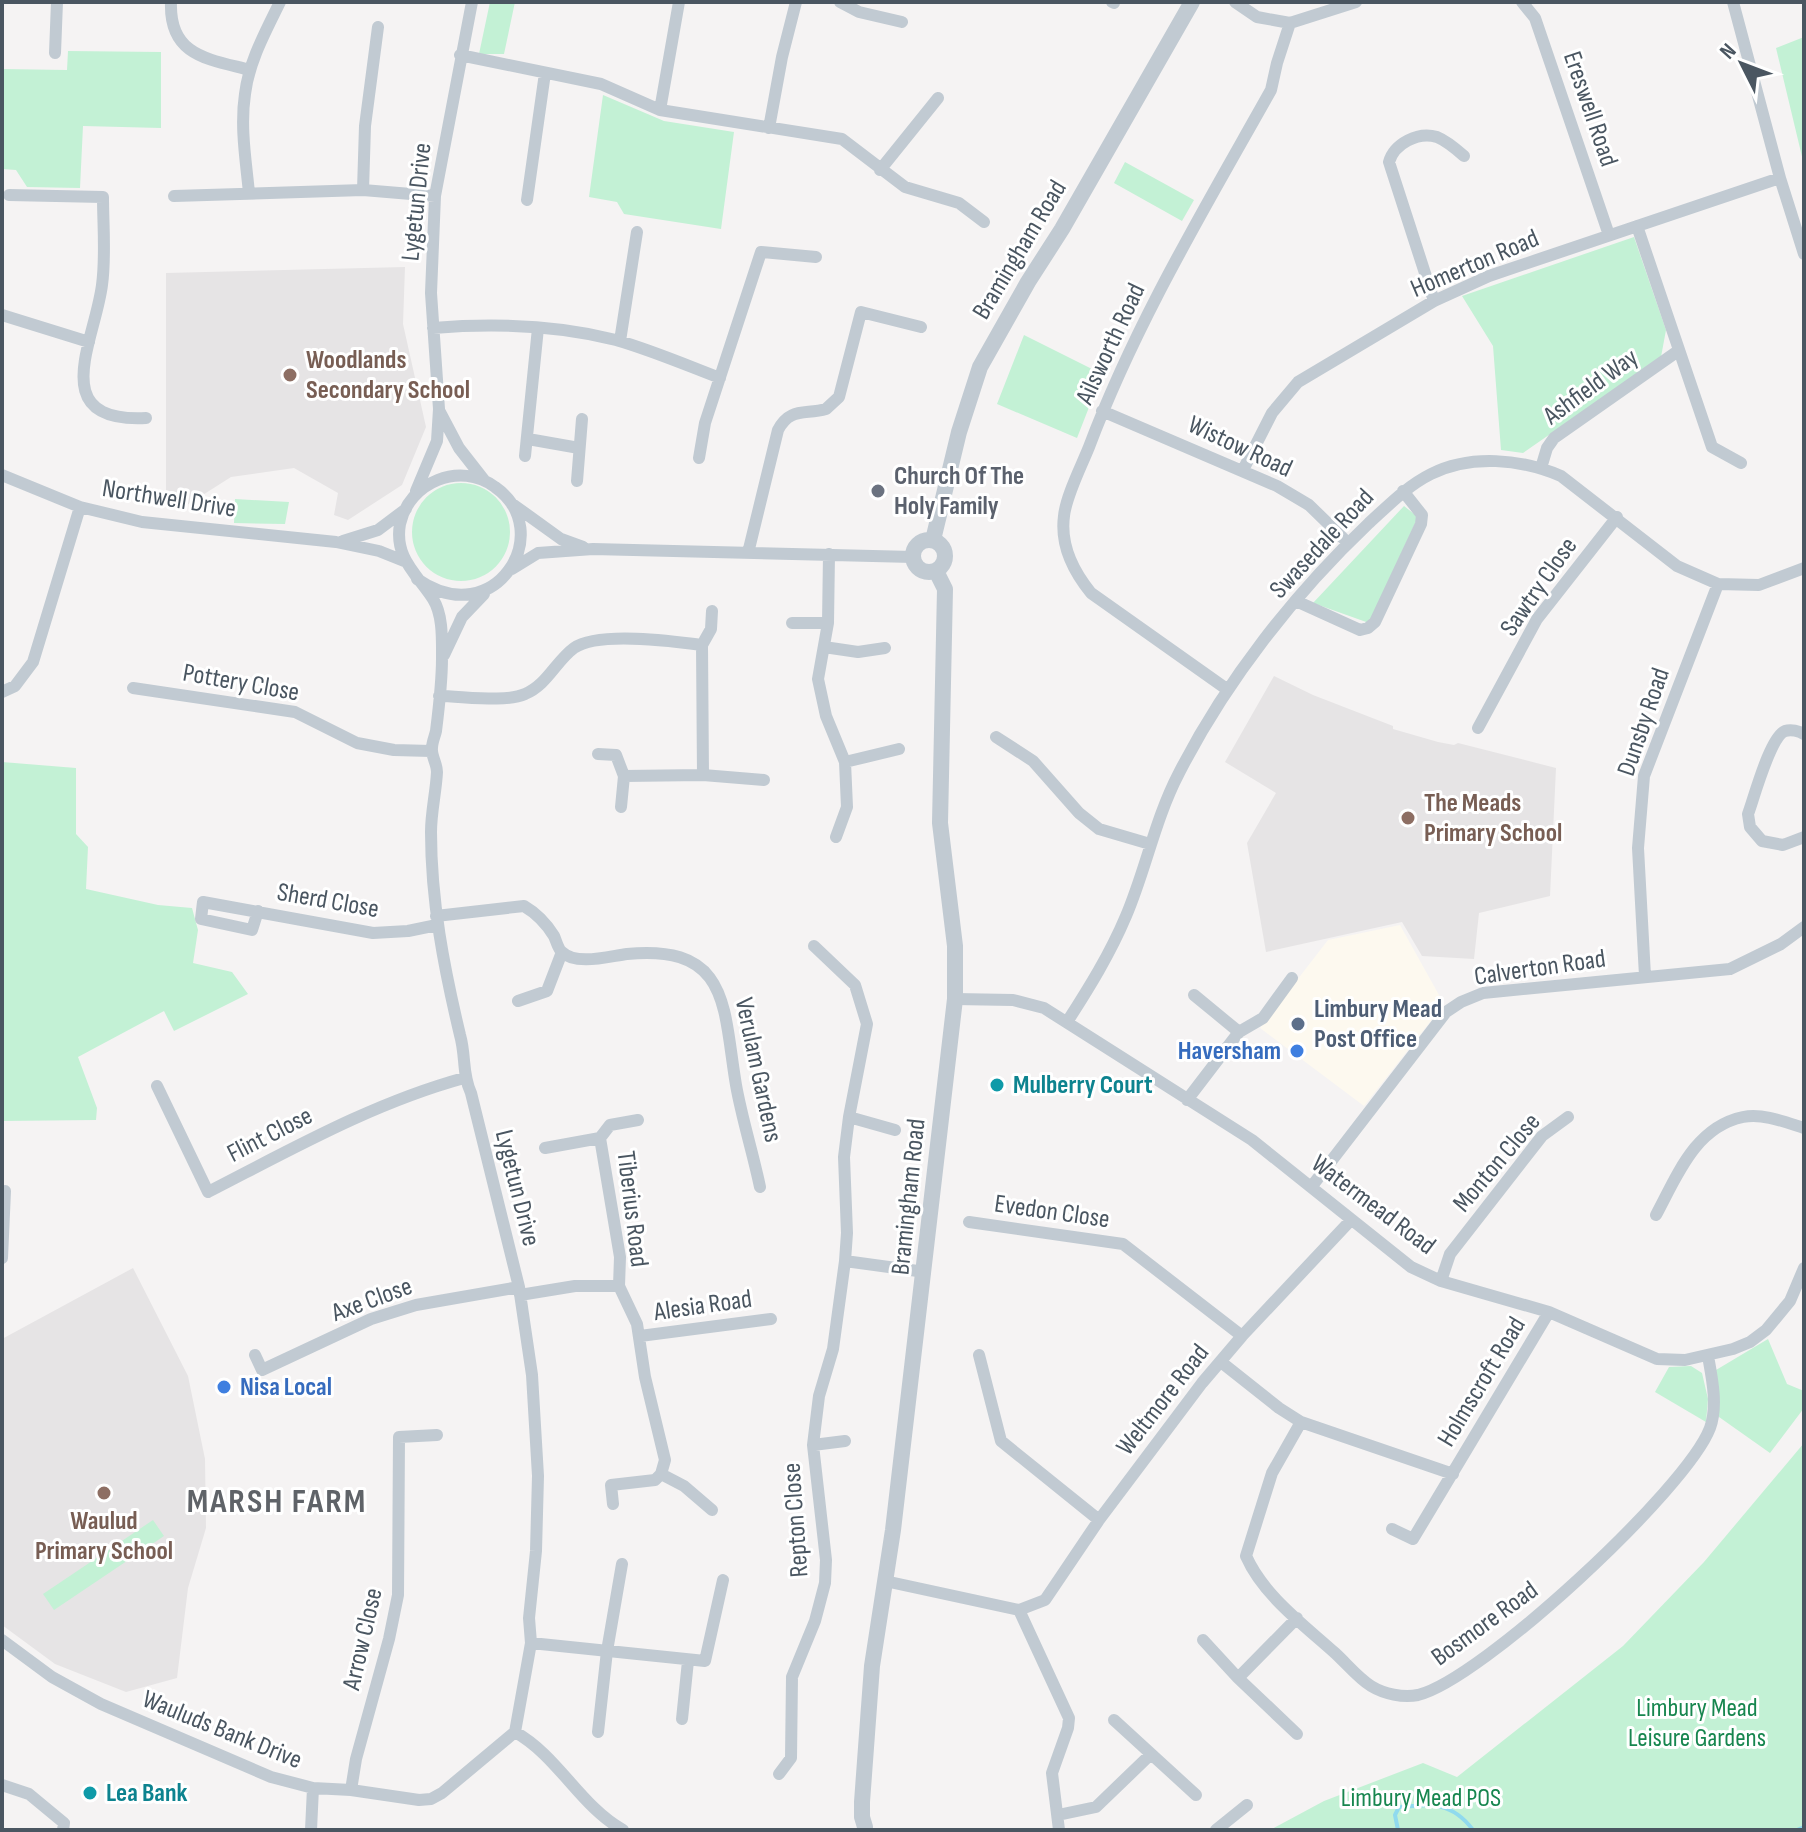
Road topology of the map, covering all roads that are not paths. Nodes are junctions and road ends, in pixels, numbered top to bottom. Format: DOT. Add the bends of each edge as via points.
graph roads {
  1 [pos="57,2"];
  2 [pos="171,2"];
  3 [pos="280,2"];
  4 [pos="472,2"];
  5 [pos="679,2"];
  6 [pos="796,2"];
  7 [pos="840,2"];
  8 [pos="1192,2"];
  9 [pos="1235,2"];
  10 [pos="1356,2"];
  11 [pos="1522,2"];
  12 [pos="1733,2"];
  13 [pos="902,22"];
  14 [pos="1290,23"];
  15 [pos="378,27"];
  16 [pos="55,53"];
  17 [pos="460,55"];
  18 [pos="250,70"];
  19 [pos="545,73"];
  20 [pos="938,98"];
  21 [pos="660,110"];
  22 [pos="769,128"];
  23 [pos="1464,156"];
  24 [pos="880,170"];
  25 [pos="1780,178"];
  26 [pos="363,190"];
  27 [pos="249,193"];
  28 [pos="9,195"];
  29 [pos="174,196"];
  30 [pos="435,196"];
  31 [pos="527,200"];
  32 [pos="984,222"];
  33 [pos="1637,226"];
  34 [pos="637,232"];
  35 [pos="1609,235"];
  36 [pos="1804,254"];
  37 [pos="816,257"];
  38 [pos="1434,301"];
  39 [pos="2,315"];
  40 [pos="921,327"];
  41 [pos="433,328"];
  42 [pos="538,328"];
  43 [pos="620,341"];
  44 [pos="89,342"];
  45 [pos="1678,351"];
  46 [pos="720,378"];
  47 [pos="439,409"];
  48 [pos="1102,411"];
  49 [pos="146,418"];
  50 [pos="582,419"];
  51 [pos="528,439"];
  52 [pos="579,448"];
  53 [pos="525,456"];
  54 [pos="699,458"];
  55 [pos="1741,463"];
  56 [pos="1541,468"];
  57 [pos="1243,470"];
  58 [pos="2,475"];
  59 [pos="485,480"];
  60 [pos="577,481"];
  61 [pos="1403,491"];
  62 [pos="414,496"];
  63 [pos="511,503"];
  64 [pos="80,507"];
  65 [pos="406,509"];
  66 [pos="1617,517"];
  67 [pos="933,540"];
  68 [pos="336,542"];
  69 [pos="1348,543"];
  70 [pos="593,549"];
  71 [pos="748,553"];
  72 [pos="829,554"];
  73 [pos="913,557"];
  74 [pos="404,561"];
  75 [pos="1804,568"];
  76 [pos="510,570"];
  77 [pos="936,571"];
  78 [pos="417,579"];
  79 [pos="1718,584"];
  80 [pos="492,587"];
  81 [pos="1296,601"];
  82 [pos="712,611"];
  83 [pos="792,623"];
  84 [pos="828,623"];
  85 [pos="702,645"];
  86 [pos="824,647"];
  87 [pos="885,648"];
  88 [pos="442,660"];
  89 [pos="133,688"];
  90 [pos="1228,690"];
  91 [pos="2,692"];
  92 [pos="439,696"];
  93 [pos="1478,728"];
  94 [pos="1804,734"];
  95 [pos="996,737"];
  96 [pos="899,749"];
  97 [pos="431,751"];
  98 [pos="598,754"];
  99 [pos="845,762"];
  100 [pos="703,775"];
  101 [pos="624,776"];
  102 [pos="764,780"];
  103 [pos="621,807"];
  104 [pos="836,837"];
  105 [pos="1804,837"];
  106 [pos="1150,844"];
  107 [pos="258,911"];
  108 [pos="437,920"];
  109 [pos="1804,927"];
  110 [pos="814,946"];
  111 [pos="562,952"];
  112 [pos="1645,976"];
  113 [pos="1292,978"];
  114 [pos="1194,995"];
  115 [pos="955,999"];
  116 [pos="518,1001"];
  117 [pos="1067,1022"];
  118 [pos="1239,1032"];
  119 [pos="464,1078"];
  120 [pos="157,1086"];
  121 [pos="1187,1100"];
  122 [pos="849,1117"];
  123 [pos="1568,1117"];
  124 [pos="638,1120"];
  125 [pos="1804,1128"];
  126 [pos="895,1130"];
  127 [pos="600,1138"];
  128 [pos="545,1148"];
  129 [pos="1312,1186"];
  130 [pos="760,1187"];
  131 [pos="5,1191"];
  132 [pos="1656,1215"];
  133 [pos="1351,1220"];
  134 [pos="969,1222"];
  135 [pos="2,1258"];
  136 [pos="845,1261"];
  137 [pos="1804,1268"];
  138 [pos="925,1272"];
  139 [pos="1441,1281"];
  140 [pos="619,1286"];
  141 [pos="520,1291"];
  142 [pos="1549,1312"];
  143 [pos="771,1319"];
  144 [pos="640,1336"];
  145 [pos="1242,1336"];
  146 [pos="255,1355"];
  147 [pos="979,1355"];
  148 [pos="1708,1356"];
  149 [pos="1221,1362"];
  150 [pos="1301,1422"];
  151 [pos="437,1435"];
  152 [pos="845,1441"];
  153 [pos="813,1445"];
  154 [pos="661,1474"];
  155 [pos="1453,1474"];
  156 [pos="613,1504"];
  157 [pos="712,1510"];
  158 [pos="1099,1520"];
  159 [pos="1392,1529"];
  160 [pos="622,1564"];
  161 [pos="723,1580"];
  162 [pos="885,1581"];
  163 [pos="1019,1610"];
  164 [pos="1297,1618"];
  165 [pos="2,1640"];
  166 [pos="1203,1640"];
  167 [pos="531,1643"];
  168 [pos="607,1651"];
  169 [pos="688,1661"];
  170 [pos="1238,1678"];
  171 [pos="682,1719"];
  172 [pos="1114,1720"];
  173 [pos="515,1732"];
  174 [pos="598,1732"];
  175 [pos="1297,1734"];
  176 [pos="1151,1754"];
  177 [pos="779,1774"];
  178 [pos="2,1785"];
  179 [pos="313,1788"];
  180 [pos="351,1790"];
  181 [pos="1196,1795"];
  182 [pos="1247,1805"];
  183 [pos="1058,1815"];
  184 [pos="867,1829"];
  185 [pos="63,1830"];
  186 [pos="311,1830"];
  187 [pos="623,1830"];
  188 [pos="1059,1830"];
  189 [pos="1216,1830"];
  1 -- 16 [label="street"];
  2 -- 18 [label="street" via="173,30 180,42 209,60"];
  3 -- 18 [label="street"];
  4 -- 17 [label="street, Lygetun Drive"];
  5 -- 21 [label="street"];
  6 -- 22 [label="street"];
  7 -- 13 [label="street"];
  8 -- 67 [label="street, Bramingham Road" via="980,367"];
  9 -- 14 [label="street" via="1257,17"];
  10 -- 14 [label="street"];
  11 -- 35 [label="street, Ereswell Road" via="1535,18"];
  12 -- 25 [label="street"];
  14 -- 48 [label="street, Ailsworth Road" via="1271,90 1166,280"];
  15 -- 26 [label="street"];
  17 -- 19 [label="street"];
  17 -- 30 [label="street, Lygetun Drive"];
  18 -- 27 [label="street" via="243,115"];
  19 -- 21 [label="street" via="601,84"];
  19 -- 31 [label="street"];
  20 -- 24 [label="street"];
  21 -- 22 [label="street"];
  22 -- 24 [label="street" via="842,139"];
  23 -- 38 [label="street" via="1434,136 1421,136 1398,146 1389,162"];
  24 -- 32 [label="street" via="905,187 959,203"];
  25 -- 33 [label="street, Homerton Road"];
  25 -- 36 [label="street"];
  26 -- 27 [label="street"];
  26 -- 30 [label="street"];
  27 -- 29 [label="street"];
  28 -- 44 [label="street" via="103,197 103,280"];
  30 -- 41 [label="street, Lygetun Drive"];
  33 -- 35 [label="street, Homerton Road"];
  33 -- 45 [label="street, Ashfield Way"];
  34 -- 43 [label="street"];
  35 -- 38 [label="street, Homerton Road"];
  37 -- 46 [label="street" via="761,252"];
  38 -- 57 [label="street, Homerton Road" via="1298,382 1272,413"];
  39 -- 44 [label="street"];
  40 -- 71 [label="street" via="861,312 839,397 826,409 789,415 778,430"];
  41 -- 42 [label="street"];
  41 -- 47 [label="street, Lygetun Drive"];
  42 -- 43 [label="street"];
  42 -- 51 [label="street"];
  43 -- 46 [label="street"];
  44 -- 49 [label="street" via="81,372 90,401 122,419"];
  45 -- 55 [label="street, Ashfield Way" via="1712,447"];
  45 -- 56 [label="street, Ashfield Way" via="1554,438"];
  46 -- 54 [label="street"];
  47 -- 59 [label="street" via="459,448"];
  47 -- 62 [label="street" via="437,441"];
  48 -- 57 [label="street, Wistow Road"];
  48 -- 90 [label="street, Ailsworth Road" via="1064,514 1065,546 1074,572 1091,593"];
  50 -- 52 [label="street"];
  51 -- 52 [label="street"];
  51 -- 53 [label="street"];
  52 -- 60 [label="street"];
  56 -- 61 [label="street, Swasedale Road" via="1467,462 1433,473"];
  56 -- 66 [label="street, Swasedale Road" via="1561,476"];
  57 -- 69 [label="street, Wistow Road" via="1309,505"];
  58 -- 64 [label="street, Northwell Drive"];
  59 -- 62 [label="street" via="447,477"];
  59 -- 63 [label="street"];
  61 -- 69 [label="street, Swasedale Road"];
  61 -- 81 [label="street" via="1422,515 1421,524 1375,622 1360,630"];
  62 -- 65 [label="street"];
  63 -- 70 [label="street" via="561,539"];
  63 -- 76 [label="street" via="520,537"];
  64 -- 68 [label="street, Northwell Drive" via="142,522"];
  64 -- 91 [label="street" via="33,662 15,686"];
  65 -- 68 [label="street, Northwell Drive" via="378,530"];
  65 -- 74 [label="street" via="400,526"];
  66 -- 79 [label="street, Swasedale Road" via="1677,566"];
  66 -- 93 [label="street, Sawtry Close" via="1537,619"];
  67 -- 73 [label="street" via="919,544"];
  67 -- 77 [label="street" via="946,554"];
  68 -- 74 [label="street, Northwell Drive"];
  69 -- 81 [label="street, Swasedale Road"];
  70 -- 71 [label="street"];
  70 -- 76 [label="street, Lygetun Drive" via="538,553"];
  71 -- 72 [label="street"];
  72 -- 73 [label="street"];
  72 -- 84 [label="street"];
  73 -- 77 [label="street" via="921,570"];
  74 -- 78 [label="street, Lygetun Drive"];
  75 -- 79 [label="street, Swasedale Road" via="1759,585"];
  76 -- 80 [label="street, Lygetun Drive"];
  77 -- 115 [label="street, Bramingham Road" via="945,589 940,823 955,946"];
  78 -- 80 [label="street, Lygetun Drive" via="433,591 453,596"];
  78 -- 88 [label="street, Lygetun Drive" via="440,617"];
  79 -- 112 [label="street, Dunsby Road" via="1644,776 1638,848"];
  80 -- 88 [label="street, Lygetun Drive" via="462,617"];
  81 -- 90 [label="street, Swasedale Road"];
  82 -- 85 [label="street" via="711,629"];
  83 -- 84 [label="street"];
  84 -- 86 [label="street"];
  85 -- 92 [label="street" via="596,639 575,647 526,694"];
  85 -- 100 [label="street"];
  86 -- 87 [label="street" via="858,652"];
  86 -- 99 [label="street" via="818,679 821,697"];
  88 -- 92 [label="street, Lygetun Drive"];
  89 -- 97 [label="street, Pottery Close" via="295,712 357,743"];
  90 -- 106 [label="street, Swasedale Road" via="1178,775"];
  92 -- 97 [label="street, Lygetun Drive"];
  94 -- 105 [label="street" via="1785,731 1774,741 1748,814 1750,827 1762,841 1783,845"];
  95 -- 106 [label="street" via="1033,761 1099,829"];
  96 -- 99 [label="street"];
  97 -- 108 [label="street, Lygetun Drive" via="437,768 431,830"];
  98 -- 101 [label="street" via="616,755"];
  99 -- 104 [label="street" via="847,807"];
  100 -- 101 [label="street"];
  100 -- 102 [label="street"];
  101 -- 103 [label="street"];
  106 -- 117 [label="street, Swasedale Road" via="1127,914"];
  107 -- 108 [label="street, Sherd Close" via="373,933 408,931"];
  108 -- 111 [label="street" via="524,906 547,926"];
  108 -- 119 [label="street, Lygetun Drive" via="466,1055"];
  109 -- 112 [label="street, Calverton Road" via="1730,969"];
  110 -- 122 [label="street, Repton Close" via="855,985 867,1024"];
  111 -- 116 [label="street" via="547,991"];
  111 -- 130 [label="street, Verulam Gardens" via="578,959 670,954 687,960 715,984 724,1002 737,1092"];
  112 -- 129 [label="street, Calverton Road" via="1483,993 1461,1002 1415,1050"];
  113 -- 118 [label="street" via="1263,1018"];
  114 -- 118 [label="street"];
  115 -- 117 [label="street, Watermead Road" via="1013,1000 1044,1008"];
  115 -- 138 [label="street, Bramingham Road"];
  117 -- 121 [label="street, Watermead Road"];
  118 -- 121 [label="street"];
  119 -- 120 [label="street, Flint Close" via="360,1114 208,1192"];
  119 -- 141 [label="street, Lygetun Drive"];
  121 -- 129 [label="street, Watermead Road"];
  122 -- 126 [label="street"];
  122 -- 136 [label="street, Repton Close"];
  123 -- 139 [label="street, Monton Close" via="1542,1136 1450,1254"];
  124 -- 127 [label="street, Tiberius Road" via="610,1125"];
  125 -- 132 [label="street" via="1745,1116 1721,1125 1686,1158"];
  127 -- 128 [label="street, Tiberius Road"];
  127 -- 140 [label="street, Tiberius Road" via="620,1257"];
  129 -- 133 [label="street, Watermead Road"];
  131 -- 135 [label="street"];
  133 -- 139 [label="street, Watermead Road" via="1411,1267"];
  133 -- 145 [label="street, Weltmore Road"];
  134 -- 145 [label="street, Evedon Close" via="1123,1244"];
  136 -- 138 [label="street"];
  136 -- 153 [label="street, Repton Close"];
  137 -- 148 [label="street, Watermead Road" via="1790,1301 1766,1330 1742,1346"];
  138 -- 162 [label="street, Bramingham Road"];
  139 -- 142 [label="street, Watermead Road"];
  140 -- 141 [label="street, Alesia Road"];
  140 -- 144 [label="street, Alesia Road"];
  141 -- 146 [label="street, Axe Close" via="416,1305 371,1319 262,1370"];
  141 -- 167 [label="street, Lygetun Drive" via="538,1476"];
  142 -- 148 [label="street, Watermead Road" via="1657,1359"];
  142 -- 155 [label="street, Holmscroft Road"];
  143 -- 144 [label="street, Alesia Road"];
  144 -- 154 [label="street, Alesia Road" via="665,1460"];
  145 -- 149 [label="street, Weltmore Road"];
  147 -- 158 [label="street" via="1001,1441"];
  148 -- 164 [label="street, Bosmore Road" via="1714,1399 1711,1427 1701,1447 1621,1538 1556,1601 1457,1677 1417,1695 1390,1695 1370,1686"];
  149 -- 150 [label="street, Holmscroft Road"];
  149 -- 158 [label="street, Weltmore Road"];
  150 -- 155 [label="street, Holmscroft Road"];
  150 -- 164 [label="street, Bosmore Road" via="1272,1473 1246,1556 1254,1574"];
  151 -- 180 [label="street, Arrow Close" via="399,1437 398,1595"];
  152 -- 153 [label="street, Repton Close"];
  153 -- 177 [label="street, Repton Close" via="825,1583 792,1677 791,1758"];
  154 -- 156 [label="street" via="655,1480 611,1485"];
  154 -- 157 [label="street"];
  155 -- 159 [label="street, Holmscroft Road" via="1413,1539"];
  158 -- 163 [label="street, Weltmore Road" via="1045,1600"];
  160 -- 168 [label="street"];
  161 -- 169 [label="street" via="705,1661"];
  162 -- 163 [label="street"];
  162 -- 184 [label="street, Bramingham Road" via="872,1666 862,1802"];
  163 -- 183 [label="street" via="1069,1718 1053,1767"];
  164 -- 170 [label="street"];
  165 -- 179 [label="street, Wauluds Bank Drive" via="101,1704 271,1777"];
  166 -- 170 [label="street"];
  167 -- 168 [label="street"];
  167 -- 173 [label="street, Lygetun Drive"];
  168 -- 169 [label="street"];
  168 -- 174 [label="street"];
  169 -- 171 [label="street"];
  170 -- 175 [label="street"];
  172 -- 176 [label="street"];
  173 -- 180 [label="street, Wauluds Bank Drive" via="431,1799"];
  173 -- 187 [label="street" via="532,1741 601,1816"];
  176 -- 181 [label="street"];
  176 -- 183 [label="street" via="1096,1807"];
  178 -- 185 [label="street" via="29,1794 64,1823"];
  179 -- 180 [label="street, Wauluds Bank Drive"];
  179 -- 186 [label="street"];
  182 -- 189 [label="street"];
  183 -- 188 [label="street"];
}
